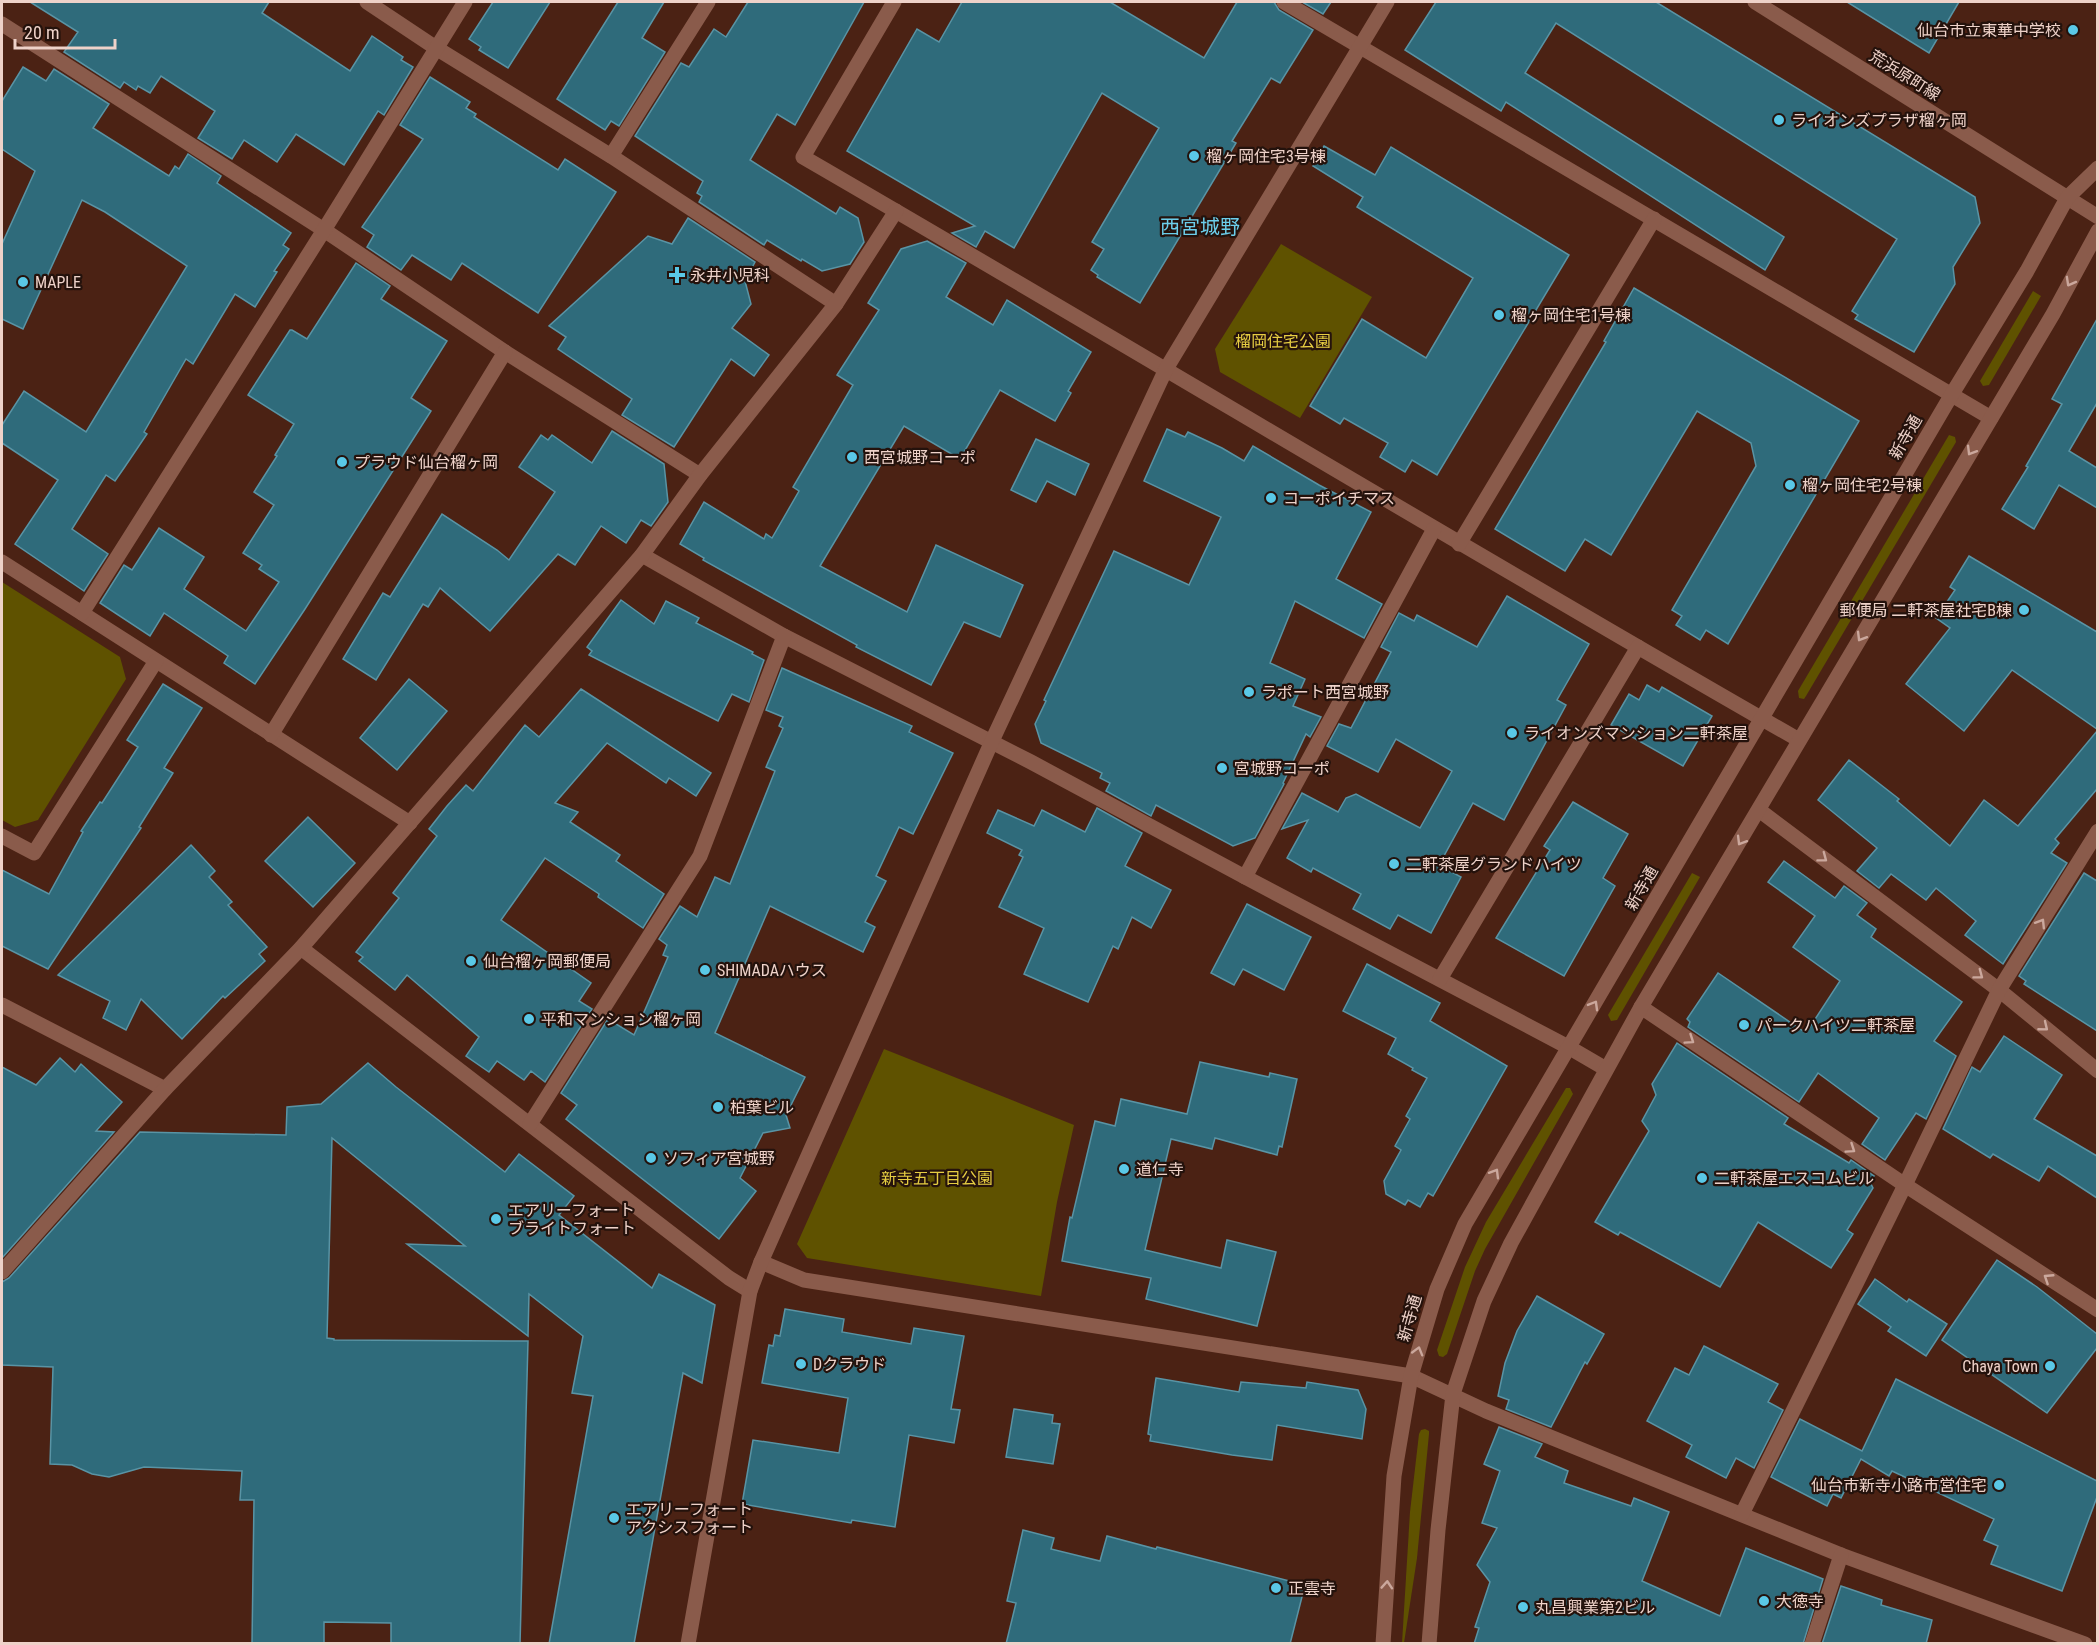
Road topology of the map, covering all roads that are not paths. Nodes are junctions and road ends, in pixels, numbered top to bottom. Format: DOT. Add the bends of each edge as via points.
graph roads {
  1 [pos="367,2"];
  2 [pos="465,2"];
  3 [pos="708,2"];
  4 [pos="894,2"];
  5 [pos="1284,2"];
  6 [pos="1387,2"];
  7 [pos="1755,2"];
  8 [pos="2,24"];
  9 [pos="1359,46"];
  10 [pos="436,48"];
  11 [pos="611,156"];
  12 [pos="2097,168"];
  13 [pos="2067,198"];
  14 [pos="896,211"];
  15 [pos="2097,217"];
  16 [pos="1654,219"];
  17 [pos="324,230"];
  18 [pos="2097,231"];
  19 [pos="836,304"];
  20 [pos="505,352"];
  21 [pos="1166,369"];
  22 [pos="1952,394"];
  23 [pos="1991,418"];
  24 [pos="700,475"];
  25 [pos="1434,529"];
  26 [pos="1460,544"];
  27 [pos="642,555"];
  28 [pos="2,562"];
  29 [pos="82,613"];
  30 [pos="783,636"];
  31 [pos="1638,647"];
  32 [pos="156,661"];
  33 [pos="1761,718"];
  34 [pos="271,735"];
  35 [pos="1799,740"];
  36 [pos="992,741"];
  37 [pos="1760,810"];
  38 [pos="410,823"];
  39 [pos="2097,831"];
  40 [pos="2,836"];
  41 [pos="1245,877"];
  42 [pos="301,948"];
  43 [pos="1440,980"];
  44 [pos="1999,990"];
  45 [pos="2,1005"];
  46 [pos="1641,1007"];
  47 [pos="1570,1048"];
  48 [pos="1606,1069"];
  49 [pos="2097,1071"];
  50 [pos="165,1089"];
  51 [pos="530,1124"];
  52 [pos="1905,1185"];
  53 [pos="761,1262"];
  54 [pos="2,1272"];
  55 [pos="750,1292"];
  56 [pos="2097,1310"];
  57 [pos="1411,1376"];
  58 [pos="1453,1394"];
  59 [pos="1742,1514"];
  60 [pos="1841,1555"];
  61 [pos="688,1644"];
  62 [pos="1383,1644"];
  63 [pos="1429,1644"];
  64 [pos="1812,1644"];
  65 [pos="2085,1644"];
  1 -- 10 [label="street"];
  2 -- 10 [label="street"];
  3 -- 11 [label="street"];
  4 -- 14 [label="street" via="803,157"];
  5 -- 9 [label="street"];
  6 -- 9 [label="street"];
  7 -- 13 [label="street, 荒浜原町線"];
  8 -- 17 [label="street"];
  9 -- 16 [label="street"];
  9 -- 21 [label="street"];
  10 -- 11 [label="street"];
  10 -- 17 [label="street"];
  11 -- 19 [label="street"];
  12 -- 13 [label="street"];
  13 -- 15 [label="street, 荒浜原町線"];
  13 -- 22 [label="street, 新寺通"];
  14 -- 19 [label="street"];
  14 -- 21 [label="street"];
  16 -- 22 [label="street"];
  16 -- 26 [label="street"];
  17 -- 20 [label="street"];
  17 -- 29 [label="street"];
  18 -- 23 [label="street, one-way"];
  19 -- 24 [label="street"];
  20 -- 24 [label="street"];
  20 -- 34 [label="street"];
  21 -- 25 [label="street"];
  21 -- 36 [label="street"];
  22 -- 23 [label="street"];
  22 -- 33 [label="street, 新寺通"];
  23 -- 35 [label="street, one-way"];
  24 -- 27 [label="street"];
  25 -- 26 [label="street"];
  25 -- 41 [label="street"];
  26 -- 31 [label="street"];
  27 -- 30 [label="street"];
  27 -- 38 [label="street"];
  28 -- 29 [label="street"];
  29 -- 32 [label="street"];
  30 -- 36 [label="street"];
  30 -- 51 [label="street" via="700,856"];
  31 -- 33 [label="street"];
  31 -- 43 [label="street"];
  32 -- 34 [label="street"];
  32 -- 40 [label="street" via="34,853"];
  33 -- 35 [label="street"];
  47 -- 33 [label="street, 新寺通, one-way"];
  34 -- 38 [label="street"];
  35 -- 37 [label="street"];
  36 -- 41 [label="street"];
  36 -- 53 [label="street"];
  37 -- 44 [label="street, one-way"];
  37 -- 46 [label="street, one-way"];
  38 -- 42 [label="street"];
  44 -- 39 [label="street, one-way"];
  41 -- 43 [label="street"];
  42 -- 50 [label="street"];
  42 -- 51 [label="street"];
  43 -- 47 [label="street"];
  44 -- 49 [label="street, one-way"];
  44 -- 52 [label="street"];
  45 -- 50 [label="street"];
  46 -- 48 [label="street"];
  46 -- 52 [label="street, one-way"];
  47 -- 48 [label="street"];
  57 -- 47 [label="street, 新寺通, one-way" via="1437,1289 1465,1224"];
  48 -- 58 [label="street" via="1511,1243 1484,1301"];
  50 -- 54 [label="street"];
  51 -- 55 [label="street"];
  56 -- 52 [label="street, one-way"];
  52 -- 59 [label="street"];
  53 -- 55 [label="street"];
  53 -- 57 [label="street" via="804,1280"];
  55 -- 61 [label="street"];
  57 -- 58 [label="street"];
  62 -- 57 [label="street, 新寺通, one-way" via="1394,1476"];
  58 -- 59 [label="street" via="1486,1411"];
  58 -- 63 [label="street"];
  59 -- 60 [label="street"];
  60 -- 64 [label="street"];
  60 -- 65 [label="street"];
}
